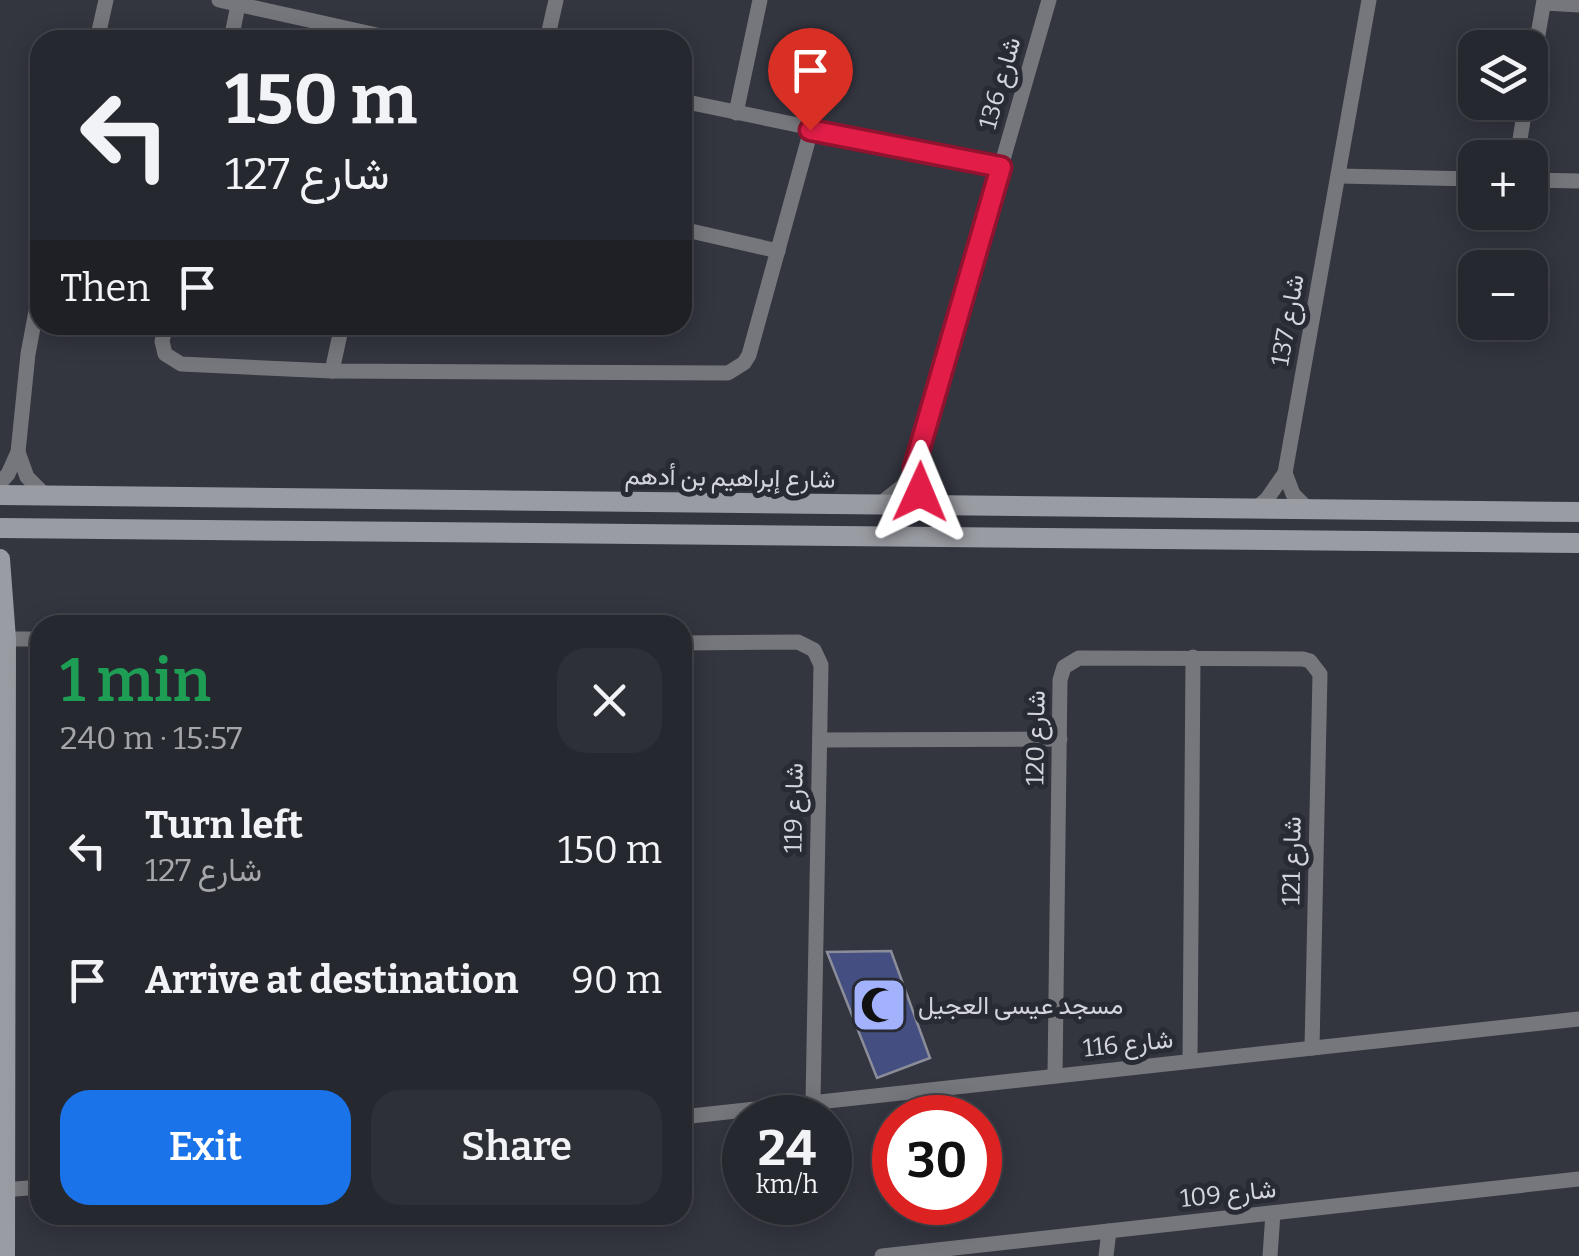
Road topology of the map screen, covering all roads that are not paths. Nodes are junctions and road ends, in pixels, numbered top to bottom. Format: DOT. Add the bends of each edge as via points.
graph roads {
  1 [pos="106,0"];
  2 [pos="219,0"];
  3 [pos="556,0"];
  4 [pos="760,0"];
  5 [pos="1048,0"];
  6 [pos="1369,0"];
  7 [pos="1544,1"];
  8 [pos="238,5"];
  9 [pos="1579,5"];
  10 [pos="285,8"];
  11 [pos="99,30"];
  12 [pos="232,30"];
  13 [pos="363,30"];
  14 [pos="549,30"];
  15 [pos="1539,30"];
  16 [pos="692,103"];
  17 [pos="736,113"];
  18 [pos="810,130"];
  19 [pos="1001,167"];
  20 [pos="1338,176"];
  21 [pos="1458,179"];
  22 [pos="1548,180"];
  23 [pos="1579,181"];
  24 [pos="692,232"];
  25 [pos="778,251"];
  26 [pos="32,335"];
  27 [pos="164,335"];
  28 [pos="340,335"];
  29 [pos="332,371"];
  30 [pos="18,452"];
  31 [pos="914,468"];
  32 [pos="1285,473"];
  33 [pos="0,484"];
  34 [pos="0,495"];
  35 [pos="46,496"];
  36 [pos="430,499"];
  37 [pos="480,499"];
  38 [pos="880,504"];
  39 [pos="932,504"];
  40 [pos="1254,509"];
  41 [pos="1308,509"];
  42 [pos="1579,512"];
  43 [pos="0,528"];
  44 [pos="34,528"];
  45 [pos="431,534"];
  46 [pos="482,534"];
  47 [pos="1579,543"];
  48 [pos="1,561"];
  49 [pos="6,639"];
  50 [pos="30,639"];
  51 [pos="692,643"];
  52 [pos="1192,657"];
  53 [pos="1320,674"];
  54 [pos="1060,739"];
  55 [pos="820,740"];
  56 [pos="2,885"];
  57 [pos="2,1018"];
  58 [pos="1579,1019"];
  59 [pos="1312,1048"];
  60 [pos="1190,1061"];
  61 [pos="1056,1076"];
  62 [pos="813,1095"];
  63 [pos="852,1098"];
  64 [pos="722,1112"];
  65 [pos="692,1115"];
  66 [pos="1579,1180"];
  67 [pos="30,1187"];
  68 [pos="4,1190"];
  69 [pos="1274,1213"];
  70 [pos="1109,1231"];
  71 [pos="5,1256"];
  72 [pos="882,1256"];
  73 [pos="1106,1256"];
  74 [pos="1270,1256"];
  1 -- 11 [label="street"];
  2 -- 8 [label="street"];
  3 -- 14 [label="street"];
  4 -- 17 [label="street"];
  5 -- 19 [label="street, شارع 136"];
  6 -- 20 [label="street, شارع 137"];
  7 -- 9 [label="street"];
  7 -- 15 [label="street"];
  8 -- 10 [label="street"];
  8 -- 12 [label="street"];
  10 -- 13 [label="street"];
  16 -- 17 [label="street"];
  17 -- 18 [label="street"];
  18 -- 19 [label="street"];
  18 -- 25 [label="street"];
  19 -- 31 [label="street, شارع 136"];
  20 -- 21 [label="street"];
  20 -- 32 [label="street, شارع 137"];
  22 -- 23 [label="street"];
  24 -- 25 [label="street"];
  25 -- 29 [label="street" via="749,355 728,373"];
  26 -- 30 [label="street"];
  27 -- 29 [label="street" via="162,348 175,363"];
  28 -- 29 [label="street"];
  30 -- 33 [label="street"];
  30 -- 35 [label="street" via="27,476"];
  31 -- 38 [label="street, شارع 136" via="904,486"];
  31 -- 39 [label="street" via="916,485"];
  32 -- 40 [label="street"];
  32 -- 41 [label="street"];
  34 -- 35 [label="street, شارع إبراهيم بن أدهم"];
  35 -- 36 [label="street, شارع إبراهيم بن أدهم"];
  36 -- 37 [label="street, شارع إبراهيم بن أدهم"];
  36 -- 45 [label="street" via="440,514"];
  37 -- 38 [label="street, شارع إبراهيم بن أدهم"];
  37 -- 46 [label="street" via="469,520"];
  38 -- 39 [label="street, شارع إبراهيم بن أدهم"];
  39 -- 40 [label="street, شارع إبراهيم بن أدهم"];
  40 -- 41 [label="street, شارع إبراهيم بن أدهم"];
  41 -- 42 [label="street, شارع إبراهيم بن أدهم"];
  43 -- 44 [label="street"];
  44 -- 45 [label="street"];
  44 -- 48 [label="street"];
  45 -- 46 [label="street"];
  46 -- 47 [label="street"];
  48 -- 49 [label="street"];
  49 -- 50 [label="street"];
  49 -- 56 [label="street"];
  51 -- 55 [label="street, شارع 119" via="809,646 821,665"];
  52 -- 53 [label="street, شارع 120" via="1303,658"];
  52 -- 54 [label="street, شارع 120" via="1069,662 1060,680"];
  52 -- 60 [label="street"];
  53 -- 59 [label="street, شارع 121"];
  54 -- 55 [label="street"];
  54 -- 61 [label="street, شارع 120"];
  55 -- 62 [label="street, شارع 119"];
  56 -- 57 [label="street"];
  57 -- 68 [label="street"];
  58 -- 59 [label="street, شارع 116"];
  59 -- 60 [label="street, شارع 116"];
  60 -- 61 [label="street, شارع 116"];
  61 -- 63 [label="street, شارع 116"];
  64 -- 65 [label="street, شارع 116"];
  66 -- 69 [label="street, شارع 109"];
  67 -- 68 [label="street"];
  68 -- 71 [label="street"];
  69 -- 70 [label="street, شارع 109"];
  69 -- 74 [label="street"];
  70 -- 72 [label="street, شارع 109"];
  70 -- 73 [label="street"];
}
